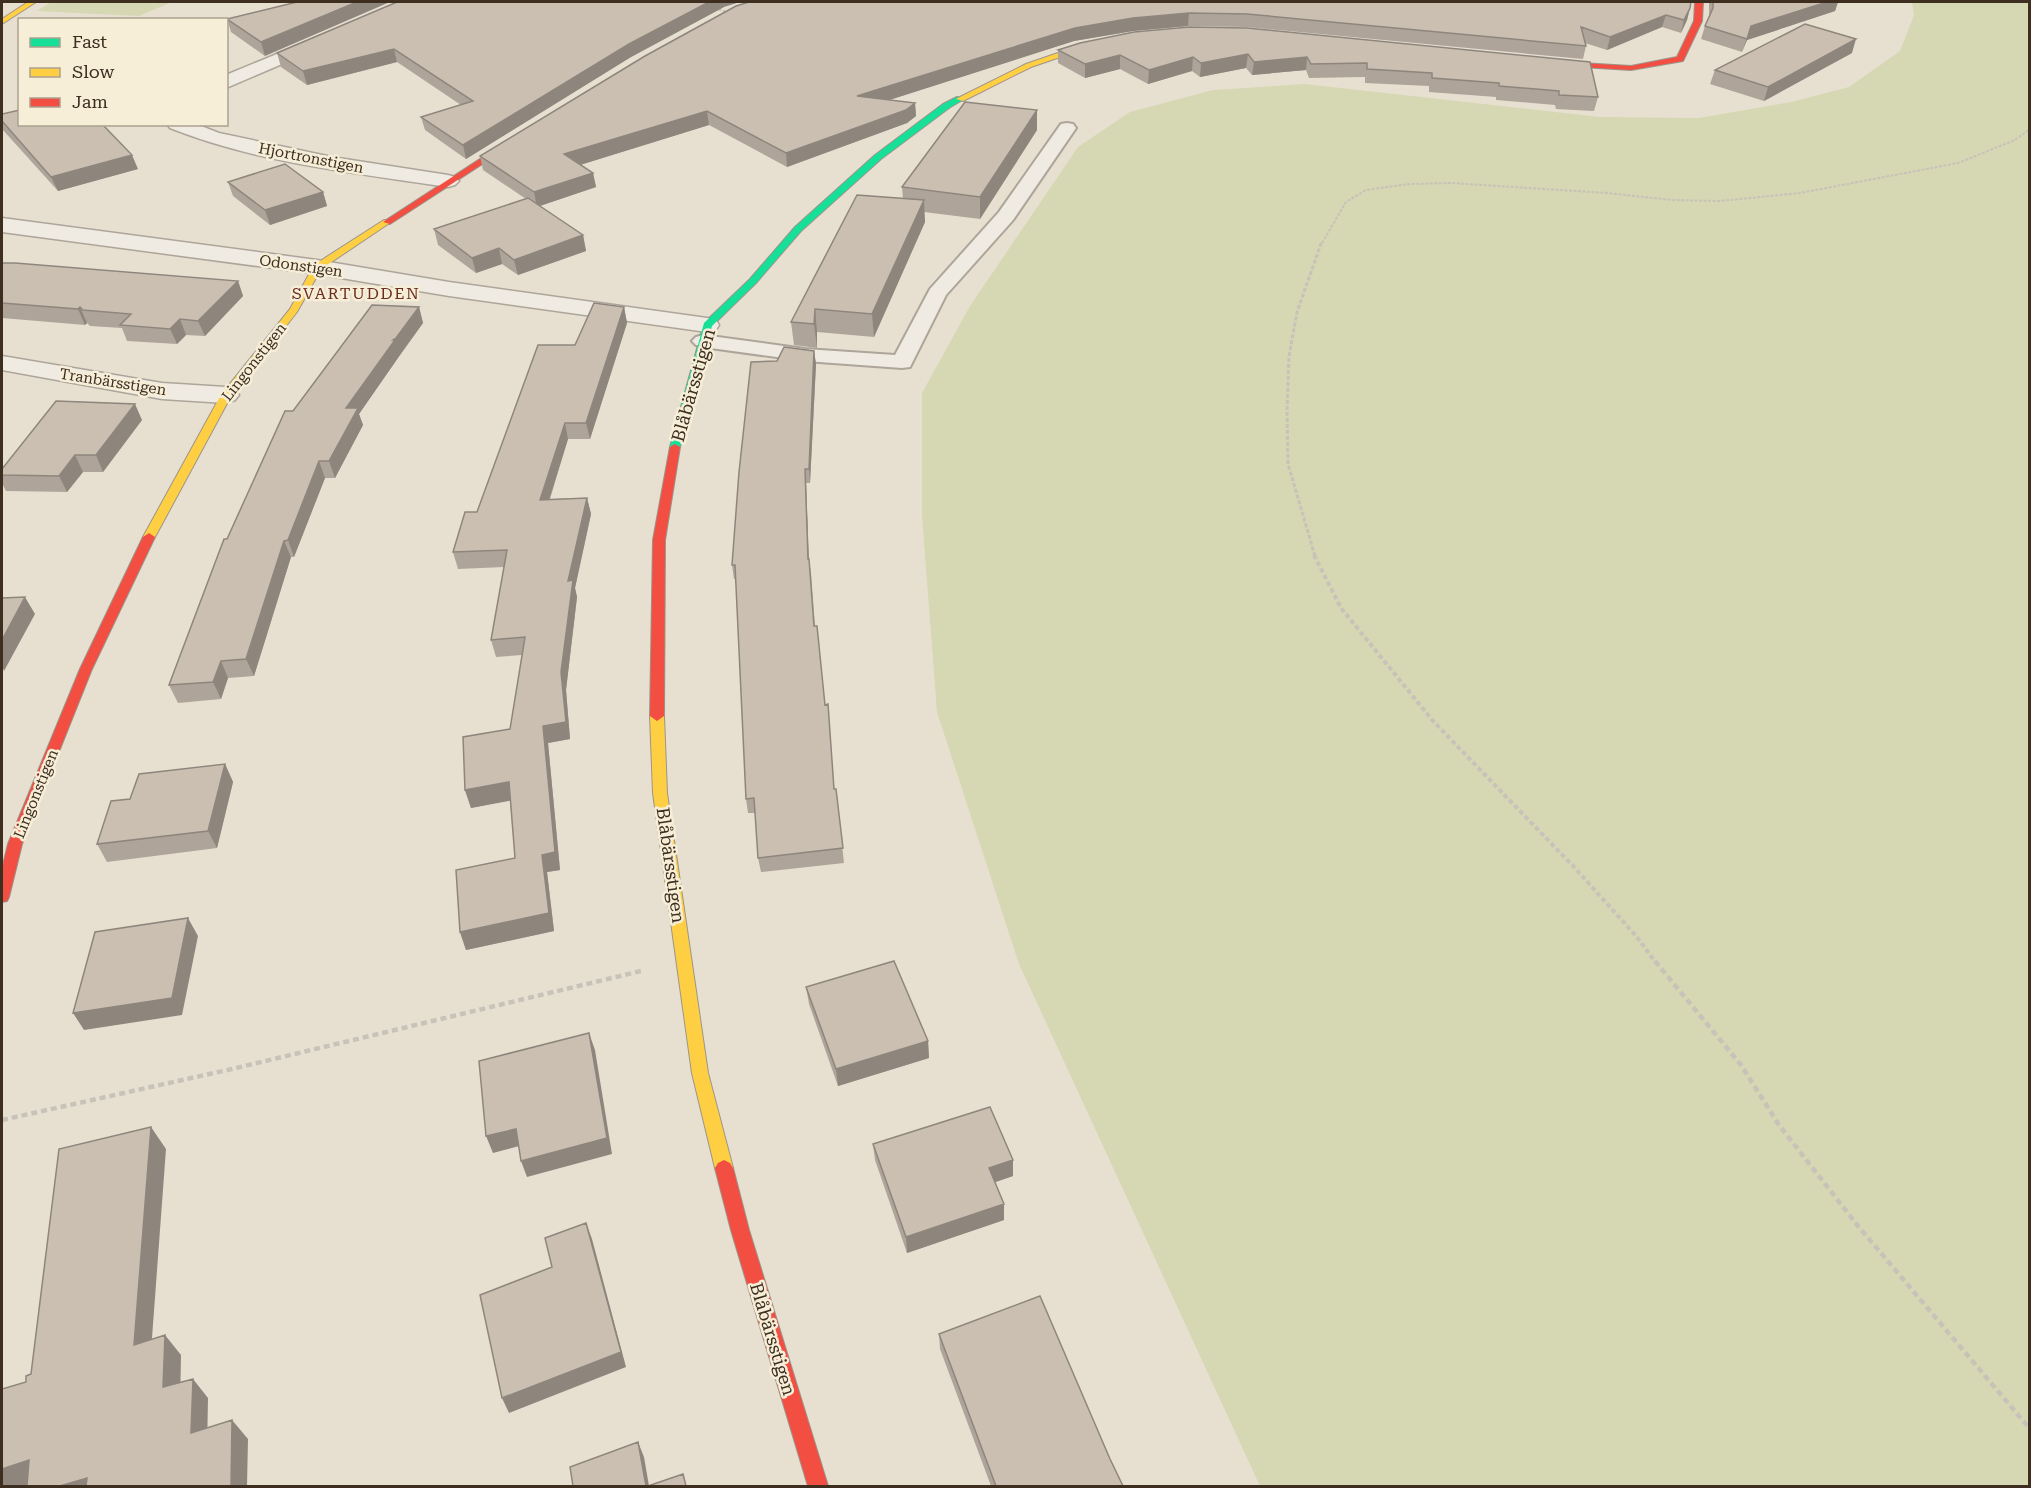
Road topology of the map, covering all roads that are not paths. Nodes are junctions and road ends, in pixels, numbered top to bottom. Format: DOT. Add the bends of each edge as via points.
graph roads {
  1 [pos="32,2"];
  2 [pos="1699,2"];
  3 [pos="2,22"];
  4 [pos="335,34"];
  5 [pos="1110,42"];
  6 [pos="1529,61"];
  7 [pos="228,81"];
  8 [pos="182,126"];
  9 [pos="1067,128"];
  10 [pos="529,131"];
  11 [pos="448,181"];
  12 [pos="2,225"];
  13 [pos="317,267"];
  14 [pos="705,333"];
  15 [pos="2,363"];
  16 [pos="226,395"];
  17 [pos="8,846"];
  18 [pos="2,897"];
  19 [pos="818,1486"];
  1 -- 3 [label="street"];
  2 -- 6 [label="street" via="1698,21 1680,59 1657,66 1618,69"];
  4 -- 7 [label="street"];
  5 -- 14 [label="street, Blåbärsstigen" via="1024,66 946,106 878,157 798,229"];
  8 -- 11 [label="street, Hjortronstigen" via="213,138 321,161"];
  9 -- 14 [label="lane" via="1006,216 937,292 902,362 804,355"];
  10 -- 11 [label="street, Lingonstigen"];
  11 -- 13 [label="street, Lingonstigen"];
  12 -- 13 [label="street, Odonstigen"];
  13 -- 14 [label="street, Odonstigen"];
  13 -- 16 [label="street, Lingonstigen" via="294,310"];
  14 -- 19 [label="street, Blåbärsstigen" via="678,428 659,540 656,670 660,793 700,1073 740,1230"];
  15 -- 16 [label="street, Tranbärsstigen" via="162,391"];
  16 -- 17 [label="street, Lingonstigen" via="131,572"];
  17 -- 18 [label="street, Lingonstigen"];
}
